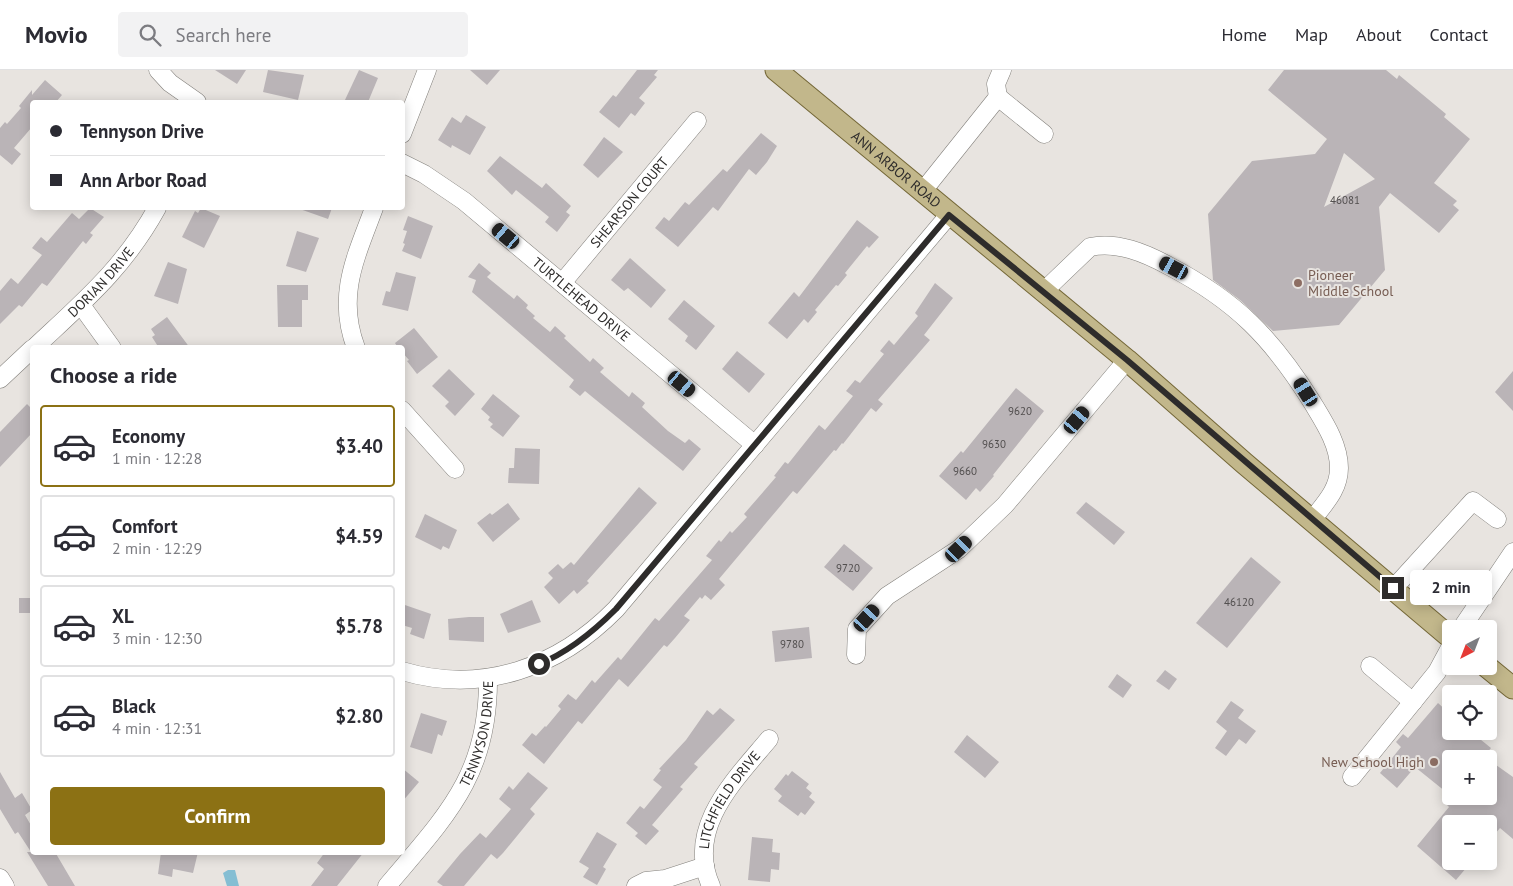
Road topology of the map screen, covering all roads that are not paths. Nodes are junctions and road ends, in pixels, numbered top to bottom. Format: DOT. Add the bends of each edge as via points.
graph roads {
  1 [pos="158,70"];
  2 [pos="427,70"];
  3 [pos="776,70"];
  4 [pos="1002,70"];
  5 [pos="998,97"];
  6 [pos="194,100"];
  7 [pos="697,121"];
  8 [pos="405,126"];
  9 [pos="1044,134"];
  10 [pos="405,164"];
  11 [pos="922,192"];
  12 [pos="156,210"];
  13 [pos="373,210"];
  14 [pos="949,215"];
  15 [pos="562,283"];
  16 [pos="1043,292"];
  17 [pos="80,305"];
  18 [pos="36,345"];
  19 [pos="110,345"];
  20 [pos="355,345"];
  21 [pos="30,351"];
  22 [pos="1127,360"];
  23 [pos="0,379"];
  24 [pos="405,413"];
  25 [pos="754,445"];
  26 [pos="455,470"];
  27 [pos="1497,518"];
  28 [pos="1312,520"];
  29 [pos="1513,552"];
  30 [pos="1393,588"];
  31 [pos="1468,620"];
  32 [pos="1442,630"];
  33 [pos="856,655"];
  34 [pos="1442,662"];
  35 [pos="1370,666"];
  36 [pos="405,672"];
  37 [pos="1497,675"];
  38 [pos="488,678"];
  39 [pos="1513,688"];
  40 [pos="1413,702"];
  41 [pos="769,739"];
  42 [pos="1352,777"];
  43 [pos="704,866"];
  44 [pos="0,878"];
  45 [pos="5,886"];
  46 [pos="387,886"];
  47 [pos="636,886"];
  48 [pos="711,886"];
  1 -- 6 [label="street"];
  2 -- 8 [label="street"];
  3 -- 11 [label="main road, ANN ARBOR ROAD"];
  4 -- 5 [label="street" via="996,84"];
  5 -- 9 [label="street"];
  5 -- 11 [label="street"];
  7 -- 15 [label="street, SHEARSON COURT"];
  10 -- 15 [label="street, TURTLEHEAD DRIVE" via="464,201"];
  11 -- 14 [label="main road, ANN ARBOR ROAD"];
  12 -- 17 [label="street, DORIAN DRIVE" via="123,261"];
  13 -- 20 [label="street" via="351,268 347,289 349,325"];
  14 -- 16 [label="main road, ANN ARBOR ROAD"];
  14 -- 25 [label="street, TENNYSON DRIVE"];
  15 -- 25 [label="street, TURTLEHEAD DRIVE"];
  16 -- 22 [label="main road, ANN ARBOR ROAD"];
  16 -- 28 [label="street" via="1090,246 1100,245 1140,252 1161,262 1211,289 1242,314 1277,351 1300,384 1336,449 1338,483"];
  17 -- 18 [label="street, DORIAN DRIVE"];
  17 -- 19 [label="street"];
  21 -- 23 [label="street, DORIAN DRIVE"];
  22 -- 28 [label="main road, ANN ARBOR ROAD"];
  22 -- 33 [label="street" via="1005,505 959,549 887,596 857,629"];
  24 -- 26 [label="street"];
  25 -- 38 [label="street, TENNYSON DRIVE" via="597,628 549,660"];
  27 -- 30 [label="street" via="1473,501"];
  28 -- 30 [label="main road, ANN ARBOR ROAD"];
  29 -- 31 [label="street"];
  30 -- 32 [label="main road, ANN ARBOR ROAD"];
  34 -- 40 [label="street"];
  35 -- 40 [label="street"];
  36 -- 38 [label="street" via="453,680"];
  37 -- 39 [label="main road"];
  38 -- 46 [label="street, TENNYSON DRIVE" via="484,734 464,788 444,818"];
  40 -- 42 [label="street"];
  41 -- 43 [label="street, LITCHFIELD DRIVE" via="716,807 706,835"];
  43 -- 47 [label="street, LITCHFIELD DRIVE"];
  43 -- 48 [label="street, LITCHFIELD DRIVE"];
  44 -- 45 [label="street"];
}
